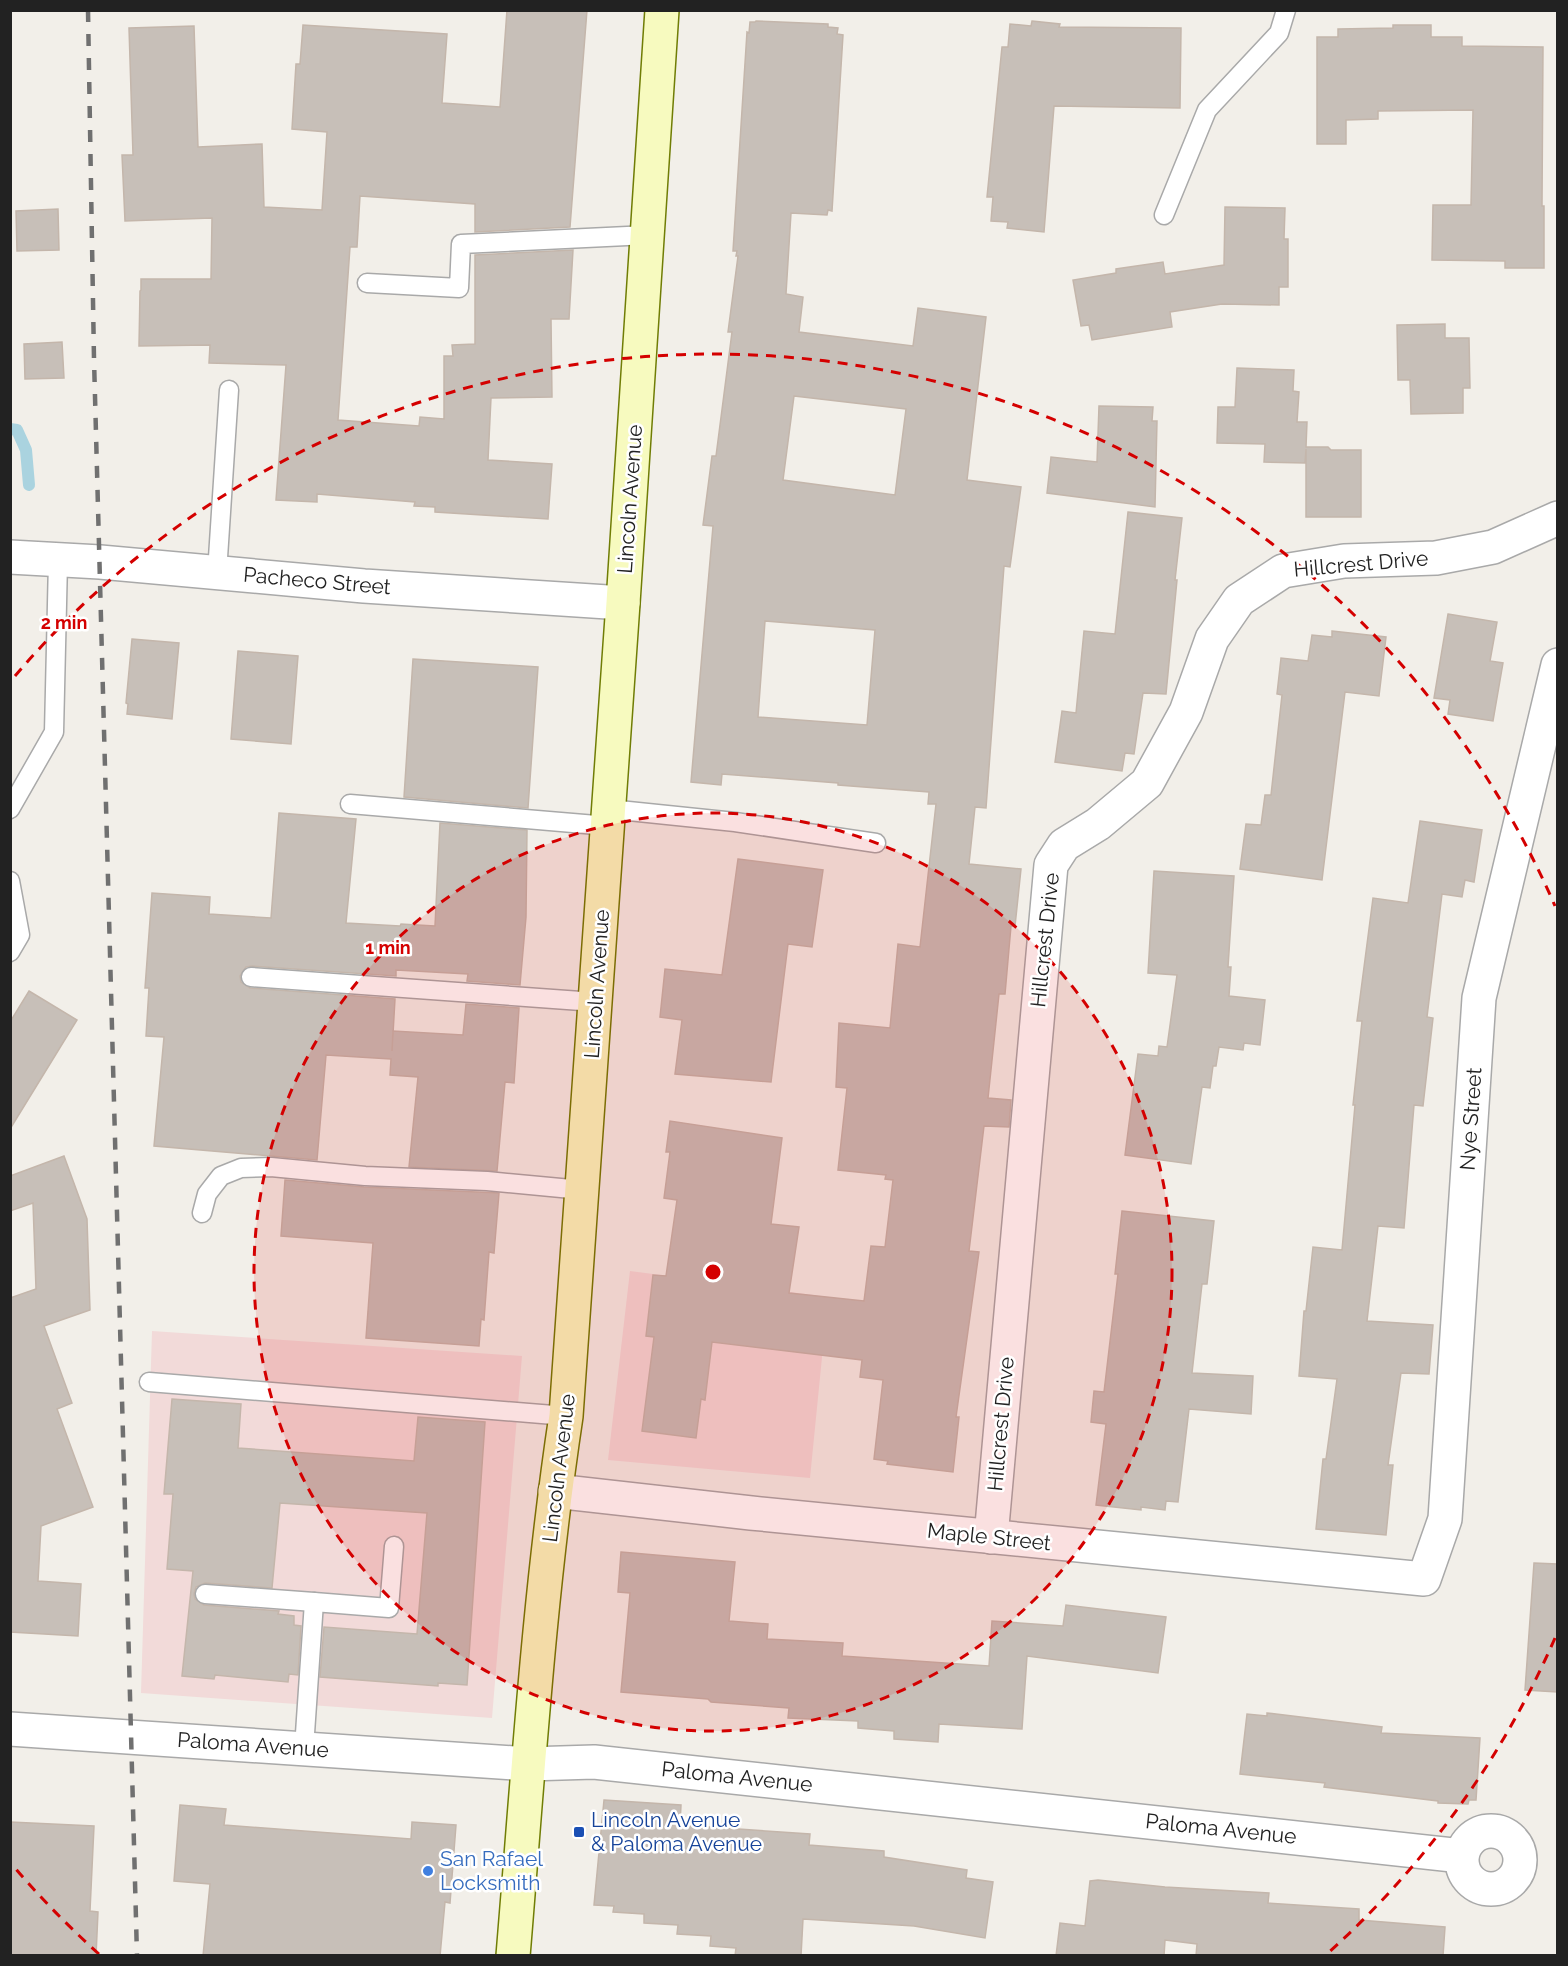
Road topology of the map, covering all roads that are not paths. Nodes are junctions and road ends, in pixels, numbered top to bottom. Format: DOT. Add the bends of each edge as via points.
graph roads {
  1 [pos="662,10"];
  2 [pos="1286,10"];
  3 [pos="1164,215"];
  4 [pos="648,235"];
  5 [pos="367,283"];
  6 [pos="229,390"];
  7 [pos="1557,518"];
  8 [pos="10,557"];
  9 [pos="58,561"];
  10 [pos="217,573"];
  11 [pos="623,603"];
  12 [pos="1557,665"];
  13 [pos="350,804"];
  14 [pos="10,809"];
  15 [pos="608,818"];
  16 [pos="876,843"];
  17 [pos="10,880"];
  18 [pos="10,952"];
  19 [pos="251,977"];
  20 [pos="595,1002"];
  21 [pos="582,1190"];
  22 [pos="202,1213"];
  23 [pos="149,1382"];
  24 [pos="566,1416"];
  25 [pos="555,1491"];
  26 [pos="991,1537"];
  27 [pos="394,1546"];
  28 [pos="1424,1579"];
  29 [pos="205,1594"];
  30 [pos="314,1602"];
  31 [pos="10,1729"];
  32 [pos="304,1748"];
  33 [pos="528,1764"];
  34 [pos="1462,1856"];
  35 [pos="513,1956"];
  1 -- 4 [label="main road, Lincoln Avenue"];
  2 -- 3 [label="lane" via="1279,33 1207,110"];
  4 -- 5 [label="lane" via="461,244 459,288"];
  4 -- 11 [label="main road, Lincoln Avenue"];
  6 -- 10 [label="lane"];
  7 -- 26 [label="street, Hillcrest Drive" via="1493,547 1436,558 1344,561 1283,570 1239,600 1212,639 1186,712 1147,783 1098,824 1064,845 1051,865"];
  8 -- 9 [label="street, Pacheco Street"];
  9 -- 10 [label="street, Pacheco Street"];
  9 -- 14 [label="lane" via="54,732"];
  10 -- 11 [label="street, Pacheco Street"];
  11 -- 15 [label="main road, Lincoln Avenue"];
  12 -- 28 [label="street, Nye Street" via="1479,998 1445,1519"];
  13 -- 15 [label="lane"];
  15 -- 16 [label="lane" via="735,822"];
  15 -- 20 [label="main road, Lincoln Avenue"];
  17 -- 18 [label="lane" via="20,935"];
  19 -- 20 [label="lane"];
  20 -- 21 [label="main road, Lincoln Avenue"];
  21 -- 22 [label="lane" via="241,1168 221,1176 207,1194"];
  21 -- 24 [label="main road, Lincoln Avenue"];
  23 -- 24 [label="lane"];
  24 -- 25 [label="main road, Lincoln Avenue"];
  25 -- 26 [label="street, Maple Street"];
  25 -- 33 [label="main road, Lincoln Avenue"];
  26 -- 28 [label="street, Maple Street"];
  27 -- 30 [label="lane" via="390,1608"];
  29 -- 30 [label="lane"];
  30 -- 32 [label="lane"];
  31 -- 32 [label="street, Paloma Avenue"];
  32 -- 33 [label="street, Paloma Avenue"];
  33 -- 34 [label="street, Paloma Avenue" via="594,1762"];
  33 -- 35 [label="main road, Lincoln Avenue"];
}
